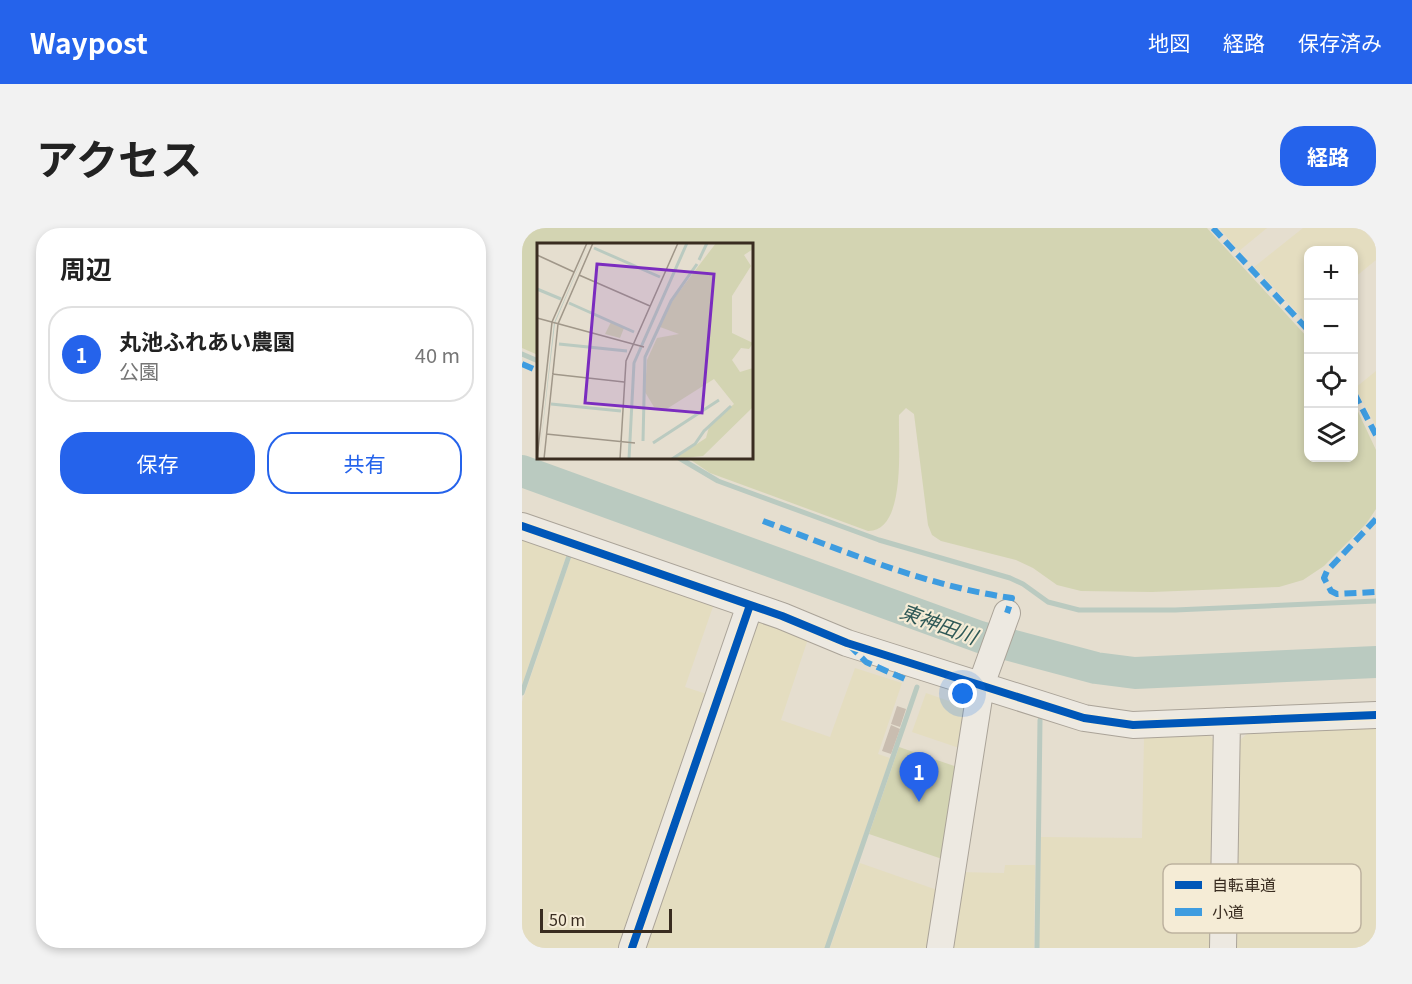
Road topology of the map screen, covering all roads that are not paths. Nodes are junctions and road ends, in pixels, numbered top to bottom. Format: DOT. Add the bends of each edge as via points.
graph roads {
  1 [pos="522,525"];
  2 [pos="750,605"];
  3 [pos="1007,613"];
  4 [pos="983,680"];
  5 [pos="1376,715"];
  6 [pos="1227,721"];
  7 [pos="1224,864"];
  8 [pos="1223,933"];
  9 [pos="632,948"];
  10 [pos="940,948"];
  11 [pos="1223,948"];
  1 -- 2 [label="street"];
  2 -- 4 [label="street" via="847,643"];
  2 -- 9 [label="street"];
  3 -- 4 [label="street"];
  4 -- 6 [label="street" via="1051,710 1100,722 1133,725"];
  4 -- 10 [label="street"];
  5 -- 6 [label="street"];
  6 -- 7 [label="street"];
  8 -- 11 [label="street"];
}
